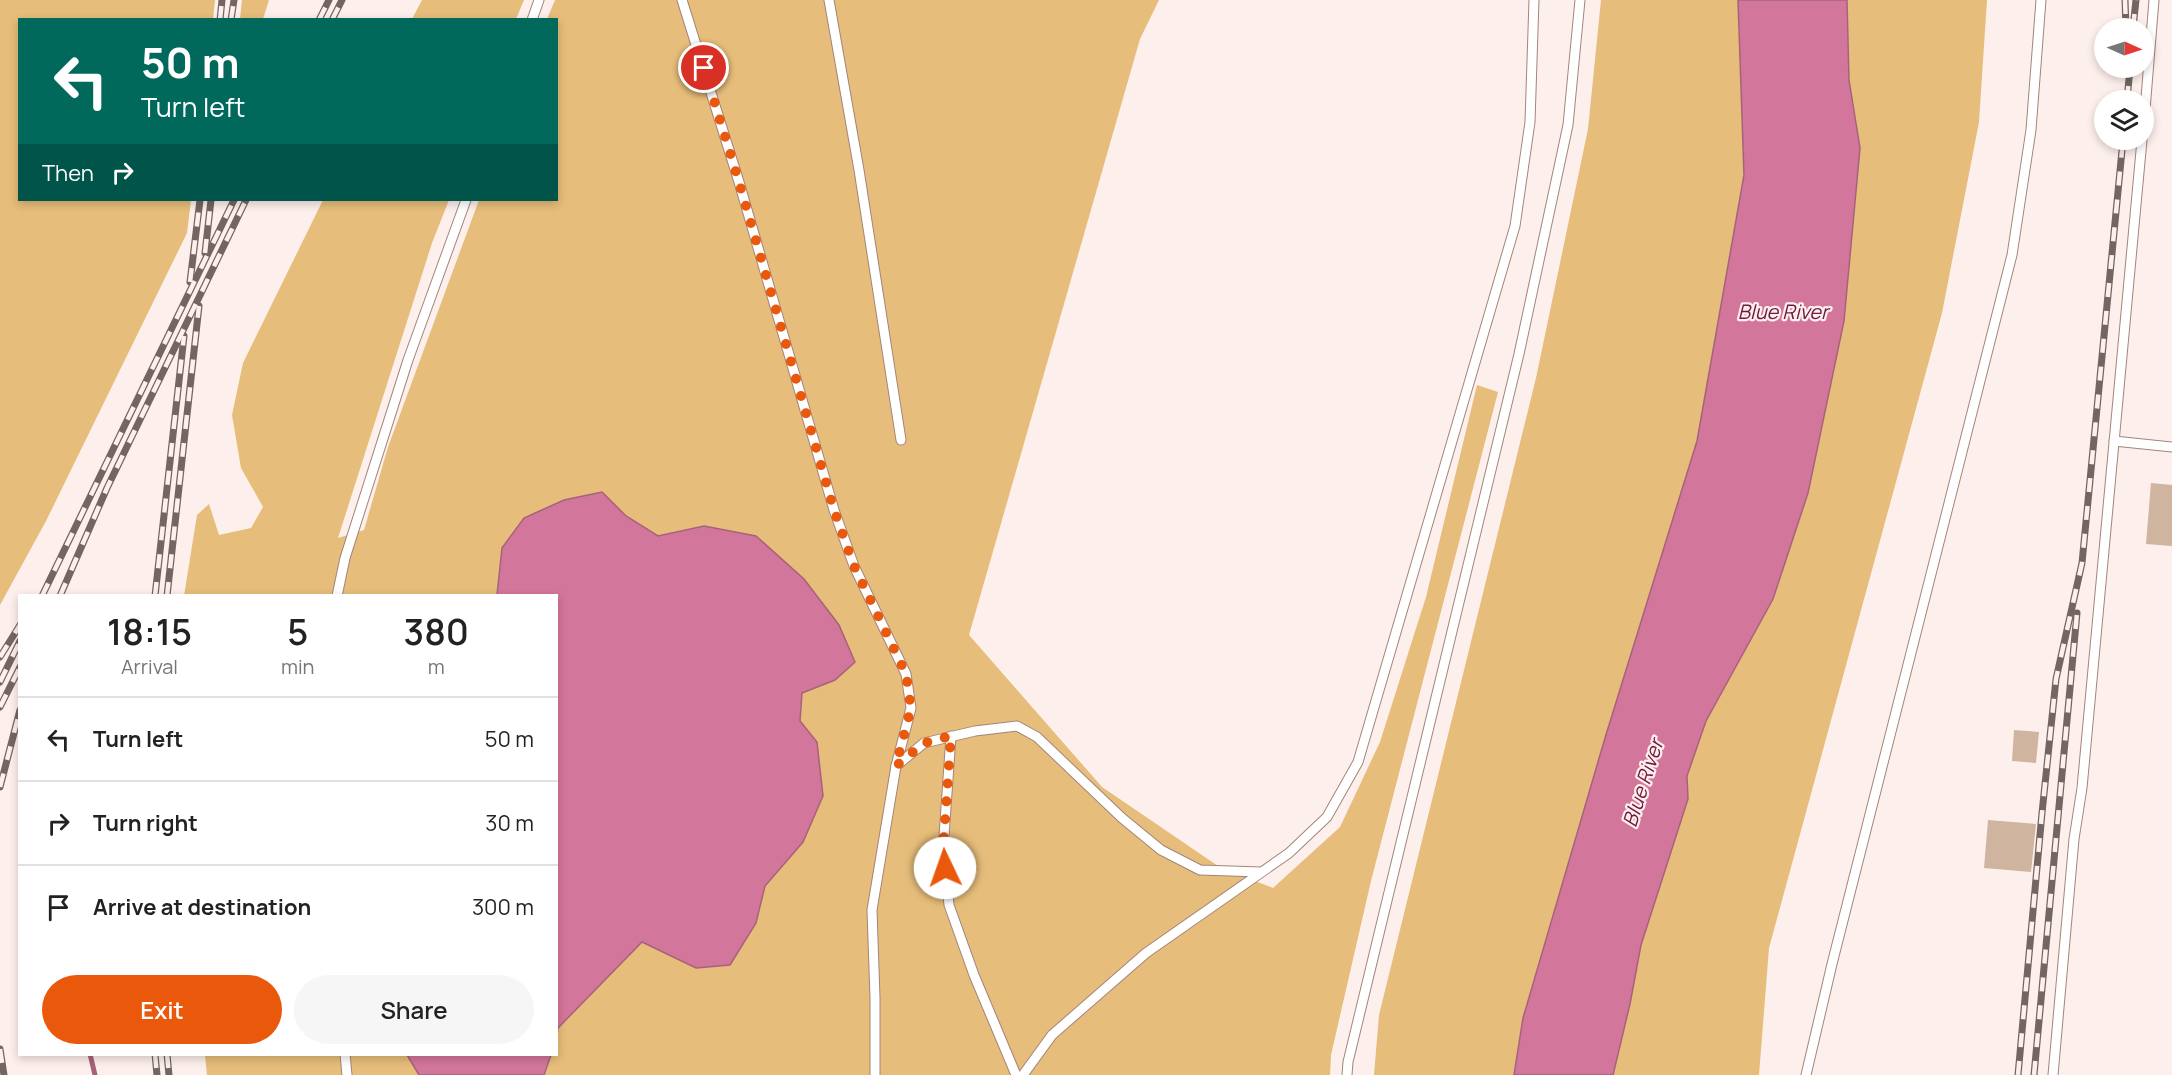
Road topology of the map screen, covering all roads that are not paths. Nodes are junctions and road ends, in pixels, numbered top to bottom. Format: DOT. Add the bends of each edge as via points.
graph roads {
  1 [pos="539,0"];
  2 [pos="682,0"];
  3 [pos="829,0"];
  4 [pos="1534,0"];
  5 [pos="1580,0"];
  6 [pos="2041,0"];
  7 [pos="2154,0"];
  8 [pos="533,18"];
  9 [pos="2147,90"];
  10 [pos="2141,150"];
  11 [pos="466,201"];
  12 [pos="901,440"];
  13 [pos="2114,441"];
  14 [pos="2172,447"];
  15 [pos="337,594"];
  16 [pos="951,736"];
  17 [pos="896,766"];
  18 [pos="1261,872"];
  19 [pos="345,1056"];
  20 [pos="347,1075"];
  21 [pos="875,1075"];
  22 [pos="1016,1075"];
  23 [pos="1023,1075"];
  24 [pos="1347,1075"];
  25 [pos="1806,1075"];
  26 [pos="2053,1075"];
  1 -- 8 [label="lane"];
  2 -- 17 [label="lane" via="834,510 854,566 906,674 911,708"];
  3 -- 12 [label="lane" via="860,170"];
  4 -- 18 [label="lane" via="1530,122 1515,226 1358,762 1327,817 1289,853"];
  5 -- 24 [label="lane" via="1568,125 1524,331"];
  6 -- 25 [label="lane" via="2031,130 2012,255"];
  7 -- 9 [label="lane"];
  10 -- 13 [label="lane"];
  11 -- 15 [label="lane" via="408,360 345,558"];
  13 -- 14 [label="lane"];
  13 -- 26 [label="lane"];
  16 -- 17 [label="lane" via="924,743"];
  16 -- 18 [label="lane" via="1017,726 1037,737 1161,850 1200,870"];
  16 -- 22 [label="lane" via="943,850 949,905"];
  17 -- 21 [label="lane" via="872,910"];
  18 -- 23 [label="lane" via="1146,953 1052,1035"];
  19 -- 20 [label="lane"];
}
